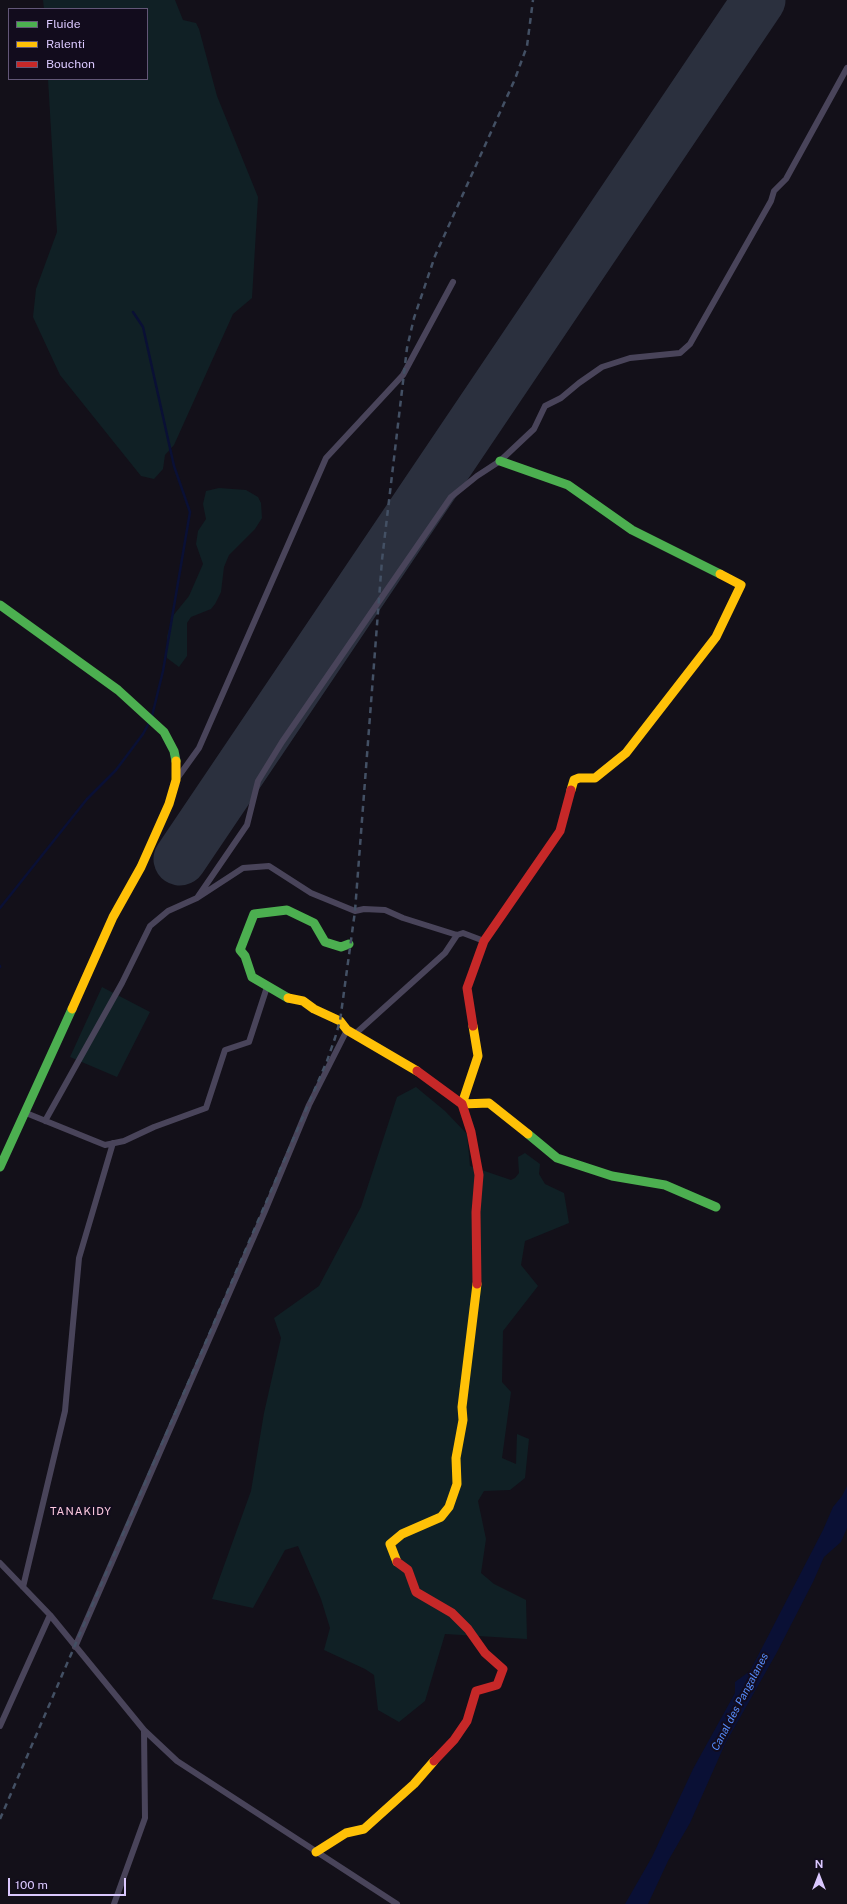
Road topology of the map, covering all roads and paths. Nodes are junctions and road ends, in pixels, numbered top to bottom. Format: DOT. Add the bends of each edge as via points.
graph roads {
  1 [pos="847,68"];
  2 [pos="452,282"];
  3 [pos="500,461"];
  4 [pos="0,605"];
  5 [pos="176,780"];
  6 [pos="197,898"];
  7 [pos="457,935"];
  8 [pos="484,941"];
  9 [pos="349,944"];
  10 [pos="267,987"];
  11 [pos="351,1032"];
  12 [pos="462,1104"];
  13 [pos="26,1114"];
  14 [pos="45,1121"];
  15 [pos="113,1143"];
  16 [pos="0,1167"];
  17 [pos="716,1207"];
  18 [pos="0,1563"];
  19 [pos="23,1587"];
  20 [pos="50,1615"];
  21 [pos="75,1647"];
  22 [pos="0,1726"];
  23 [pos="144,1730"];
  24 [pos="316,1852"];
  25 [pos="114,1904"];
  26 [pos="397,1904"];
  1 -- 3 [label="street" via="786,179 774,191 771,201 690,344 680,353 630,358 602,367 561,398 546,406 534,429"];
  2 -- 5 [label="street" via="403,375 326,458 199,748"];
  3 -- 6 [label="street" via="451,497 402,566 258,781 247,825"];
  3 -- 8 [label="street" via="568,485 632,530 741,585 716,637 626,753 595,778 574,780 560,831"];
  4 -- 5 [label="street" via="118,690 164,732 174,751"];
  5 -- 13 [label="street" via="169,804 141,867 113,917"];
  6 -- 7 [label="street" via="243,868 269,866 311,893 355,911 385,910"];
  6 -- 14 [label="street" via="168,911 150,926"];
  7 -- 8 [label="street" via="463,934"];
  7 -- 11 [label="street" via="445,953"];
  8 -- 12 [label="street" via="467,988 478,1056"];
  9 -- 10 [label="street" via="341,947 325,942 314,923 287,910 254,914 240,950 245,956 252,977"];
  10 -- 11 [label="street" via="286,998 303,1001 340,1022"];
  10 -- 15 [label="street" via="249,1042 225,1050 206,1108 154,1127 124,1142"];
  11 -- 12 [label="street" via="412,1067"];
  11 -- 21 [label="street" via="309,1105"];
  12 -- 17 [label="street" via="489,1103 557,1158 612,1176 665,1185"];
  12 -- 24 [label="street" via="471,1132 479,1175 476,1212 477,1282 462,1408 463,1420 456,1458 457,1484 449,1507 441,1517 402,1534 390,1544 398,1564 408,1570 416,1592 452,1613 468,1629 485,1653 503,1669 497,1685 476,1691 463,1728 414,1784 364,1828 346,1833"];
  13 -- 14 [label="street"];
  13 -- 16 [label="street"];
  14 -- 15 [label="street" via="105,1145"];
  15 -- 19 [label="street" via="79,1258 64,1411"];
  18 -- 19 [label="street"];
  19 -- 20 [label="street"];
  20 -- 21 [label="street"];
  20 -- 22 [label="street"];
  21 -- 23 [label="street"];
  23 -- 24 [label="street" via="177,1762"];
  23 -- 25 [label="street" via="144,1818"];
  24 -- 26 [label="street"];
}
